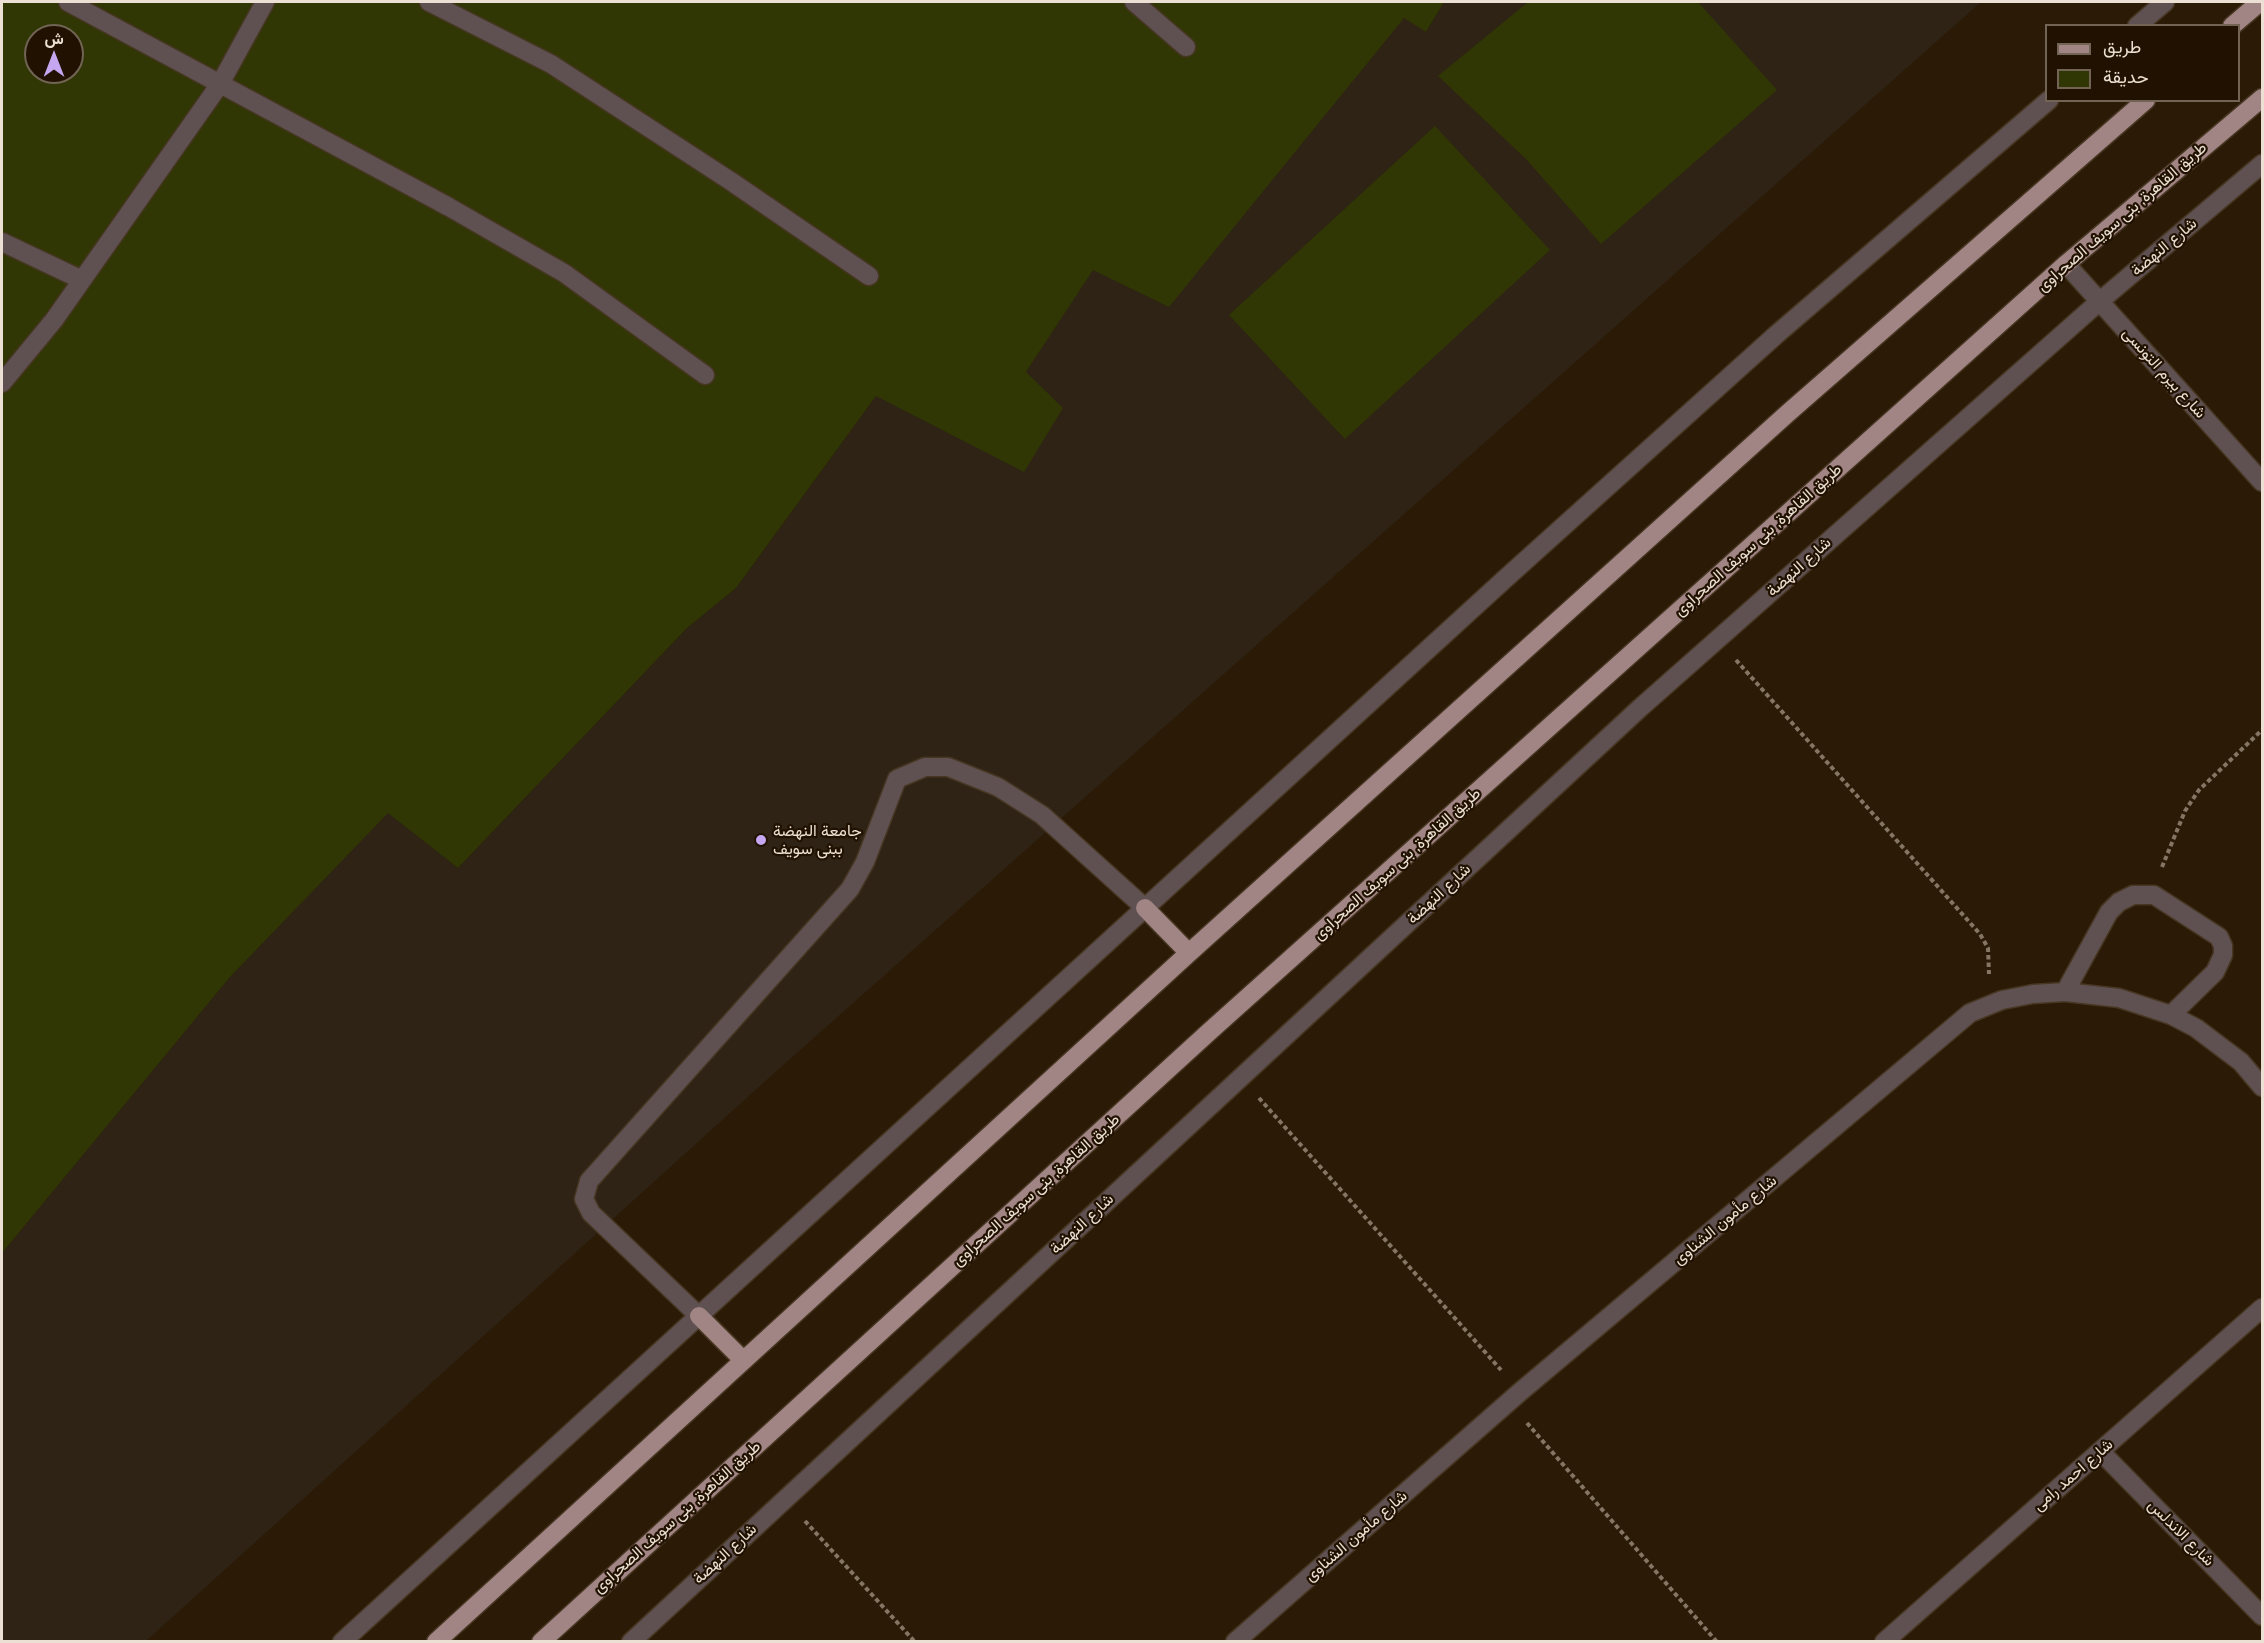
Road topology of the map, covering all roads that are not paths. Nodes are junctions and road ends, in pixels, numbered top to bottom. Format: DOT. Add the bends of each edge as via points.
graph roads {
  1 [pos="68,2"];
  2 [pos="265,2"];
  3 [pos="429,2"];
  4 [pos="1134,2"];
  5 [pos="2165,2"];
  6 [pos="2260,2"];
  7 [pos="2139,24"];
  8 [pos="2234,24"];
  9 [pos="1186,47"];
  10 [pos="220,84"];
  11 [pos="2262,98"];
  12 [pos="2047,102"];
  13 [pos="2144,102"];
  14 [pos="2262,164"];
  15 [pos="2,242"];
  16 [pos="2067,264"];
  17 [pos="869,276"];
  18 [pos="82,280"];
  19 [pos="2100,301"];
  20 [pos="705,375"];
  21 [pos="2,383"];
  22 [pos="2262,483"];
  23 [pos="1145,908"];
  24 [pos="1189,953"];
  25 [pos="2065,992"];
  26 [pos="2171,1015"];
  27 [pos="2262,1087"];
  28 [pos="2262,1308"];
  29 [pos="699,1316"];
  30 [pos="743,1360"];
  31 [pos="2100,1451"];
  32 [pos="2262,1616"];
  33 [pos="342,1641"];
  34 [pos="436,1641"];
  35 [pos="541,1641"];
  36 [pos="631,1641"];
  37 [pos="1235,1641"];
  38 [pos="1884,1641"];
  1 -- 10 [label="street"];
  2 -- 10 [label="street"];
  3 -- 17 [label="street" via="551,64"];
  4 -- 9 [label="street"];
  5 -- 7 [label="street"];
  6 -- 8 [label="main road"];
  10 -- 18 [label="street"];
  10 -- 20 [label="street" via="564,273"];
  11 -- 16 [label="main road, طريق القاهرة, بنى سويف الصحراوى"];
  12 -- 23 [label="street" via="1777,334"];
  13 -- 24 [label="main road" via="1788,413"];
  14 -- 19 [label="street, شارع النهضة"];
  15 -- 18 [label="street"];
  16 -- 19 [label="street, شارع بيرم التونسى"];
  16 -- 35 [label="main road, طريق القاهرة, بنى سويف الصحراوى" via="1202,1039"];
  18 -- 21 [label="street"];
  19 -- 22 [label="street, شارع بيرم التونسى"];
  19 -- 36 [label="street, شارع النهضة" via="1718,639"];
  23 -- 24 [label="main road"];
  23 -- 29 [label="street"];
  23 -- 29 [label="street" via="1042,815 998,788 948,767 925,767 897,779 865,862 850,889 589,1181 584,1199 591,1212"];
  24 -- 30 [label="main road"];
  25 -- 26 [label="street, شارع مأمون الشناوى" via="2119,998"];
  25 -- 26 [label="street" via="2109,912 2133,895 2154,895 2219,937 2223,946 2215,972"];
  25 -- 37 [label="street, شارع مأمون الشناوى" via="2002,1000 1970,1013 1514,1397"];
  26 -- 27 [label="street, شارع مأمون الشناوى" via="2220,1044"];
  28 -- 31 [label="street, شارع احمد رامى"];
  29 -- 30 [label="main road"];
  29 -- 33 [label="street"];
  30 -- 34 [label="main road"];
  31 -- 32 [label="street, شارع الاندلس"];
  31 -- 38 [label="street, شارع احمد رامى"];
}
